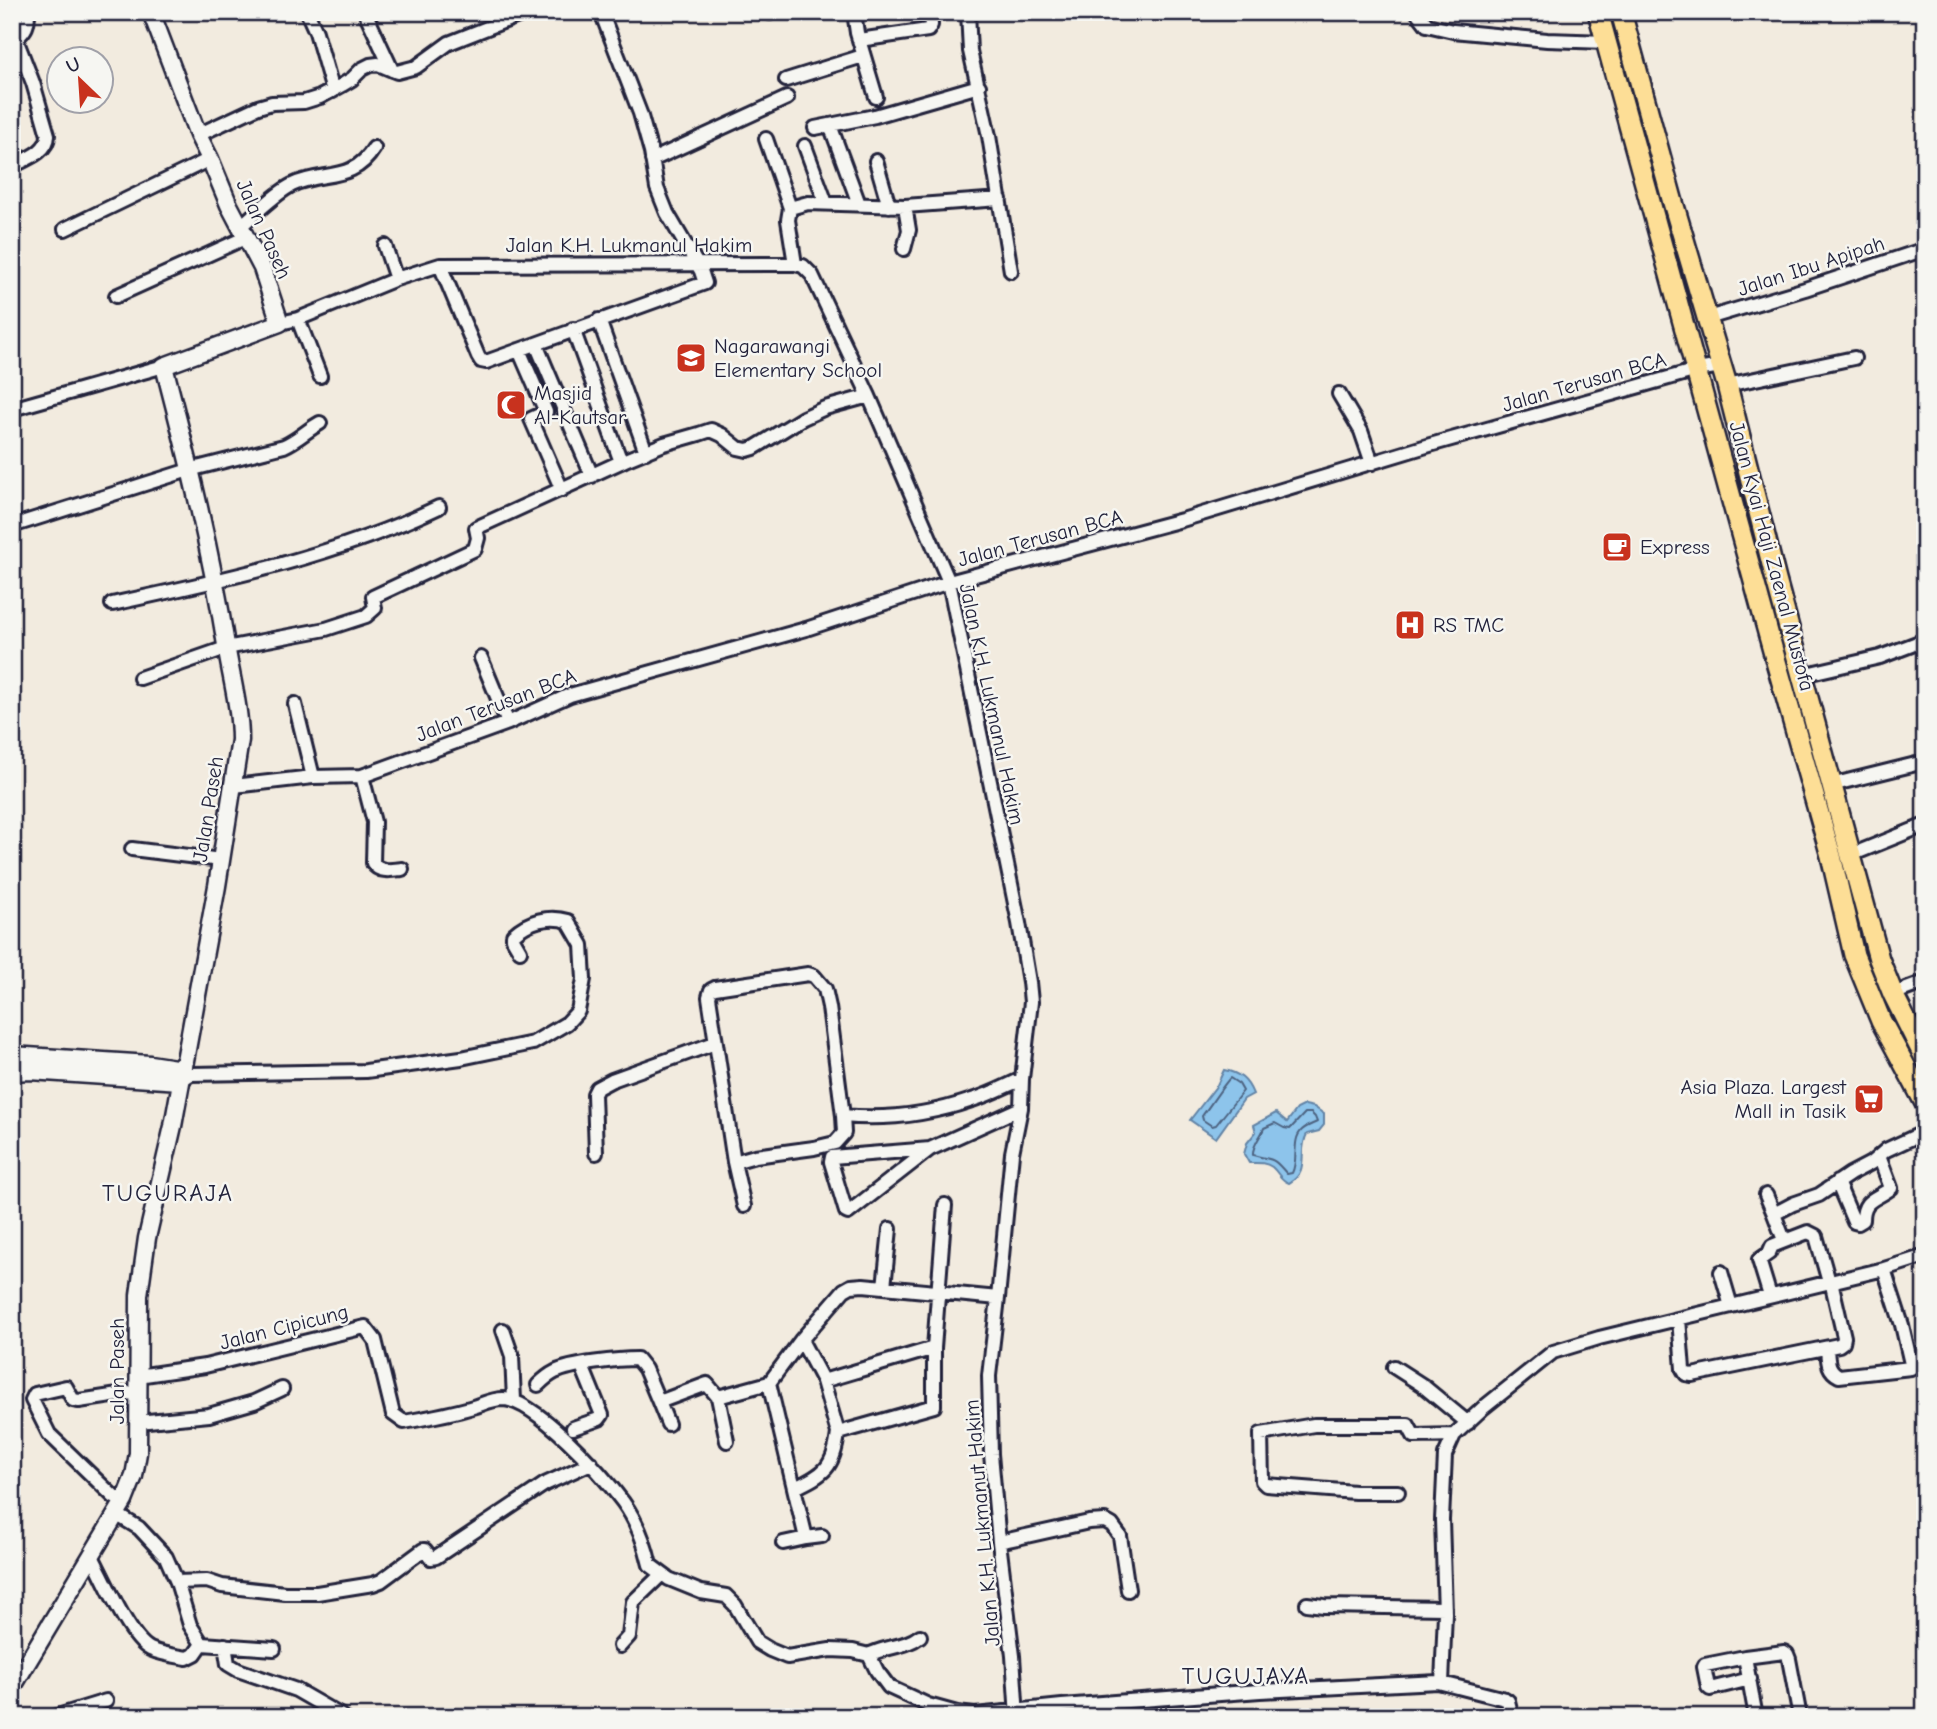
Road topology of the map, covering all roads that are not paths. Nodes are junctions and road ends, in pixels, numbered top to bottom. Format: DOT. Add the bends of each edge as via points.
graph roads {
  1 [pos="28,12"];
  2 [pos="151,12"];
  3 [pos="307,12"];
  4 [pos="365,12"];
  5 [pos="528,12"];
  6 [pos="601,12"];
  7 [pos="855,12"];
  8 [pos="930,12"];
  9 [pos="968,12"];
  10 [pos="1417,12"];
  11 [pos="1598,12"];
  12 [pos="1620,12"];
  13 [pos="14,39"];
  14 [pos="859,40"];
  15 [pos="1607,43"];
  16 [pos="863,56"];
  17 [pos="392,70"];
  18 [pos="786,80"];
  19 [pos="979,86"];
  20 [pos="333,91"];
  21 [pos="876,97"];
  22 [pos="787,98"];
  23 [pos="830,125"];
  24 [pos="815,128"];
  25 [pos="198,135"];
  26 [pos="766,139"];
  27 [pos="805,146"];
  28 [pos="374,148"];
  29 [pos="210,159"];
  30 [pos="652,160"];
  31 [pos="876,161"];
  32 [pos="12,166"];
  33 [pos="1672,199"];
  34 [pos="1000,200"];
  35 [pos="826,203"];
  36 [pos="1652,203"];
  37 [pos="859,204"];
  38 [pos="889,206"];
  39 [pos="905,206"];
  40 [pos="790,208"];
  41 [pos="65,229"];
  42 [pos="244,232"];
  43 [pos="385,246"];
  44 [pos="904,249"];
  45 [pos="1925,249"];
  46 [pos="695,264"];
  47 [pos="795,264"];
  48 [pos="440,265"];
  49 [pos="1011,271"];
  50 [pos="396,279"];
  51 [pos="116,296"];
  52 [pos="1708,318"];
  53 [pos="298,319"];
  54 [pos="599,320"];
  55 [pos="280,323"];
  56 [pos="573,329"];
  57 [pos="536,344"];
  58 [pos="519,350"];
  59 [pos="1854,358"];
  60 [pos="164,366"];
  61 [pos="1721,366"];
  62 [pos="1697,370"];
  63 [pos="320,376"];
  64 [pos="1727,385"];
  65 [pos="1339,394"];
  66 [pos="869,396"];
  67 [pos="12,409"];
  68 [pos="320,423"];
  69 [pos="646,452"];
  70 [pos="621,462"];
  71 [pos="1372,463"];
  72 [pos="189,470"];
  73 [pos="592,476"];
  74 [pos="562,490"];
  75 [pos="439,507"];
  76 [pos="12,526"];
  77 [pos="1776,580"];
  78 [pos="215,582"];
  79 [pos="949,582"];
  80 [pos="1756,584"];
  81 [pos="112,604"];
  82 [pos="1925,640"];
  83 [pos="226,649"];
  84 [pos="481,658"];
  85 [pos="1802,676"];
  86 [pos="140,678"];
  87 [pos="1808,696"];
  88 [pos="1787,700"];
  89 [pos="295,704"];
  90 [pos="508,723"];
  91 [pos="1916,764"];
  92 [pos="362,776"];
  93 [pos="313,777"];
  94 [pos="1831,785"];
  95 [pos="234,786"];
  96 [pos="1925,825"];
  97 [pos="132,849"];
  98 [pos="1851,855"];
  99 [pos="221,860"];
  100 [pos="402,869"];
  101 [pos="1871,929"];
  102 [pos="1849,931"];
  103 [pos="520,951"];
  104 [pos="1925,982"];
  105 [pos="1893,994"];
  106 [pos="715,1043"];
  107 [pos="12,1055"];
  108 [pos="1925,1058"];
  109 [pos="12,1072"];
  110 [pos="185,1075"];
  111 [pos="1022,1079"];
  112 [pos="1925,1103"];
  113 [pos="1021,1108"];
  114 [pos="843,1116"];
  115 [pos="1925,1132"];
  116 [pos="930,1149"];
  117 [pos="596,1153"];
  118 [pos="890,1153"];
  119 [pos="1879,1156"];
  120 [pos="734,1162"];
  121 [pos="897,1176"];
  122 [pos="1837,1182"];
  123 [pos="1766,1195"];
  124 [pos="945,1205"];
  125 [pos="744,1206"];
  126 [pos="1774,1214"];
  127 [pos="890,1229"];
  128 [pos="1784,1240"];
  129 [pos="1002,1249"];
  130 [pos="1925,1256"];
  131 [pos="1884,1269"];
  132 [pos="1721,1272"];
  133 [pos="1830,1281"];
  134 [pos="884,1286"];
  135 [pos="939,1292"];
  136 [pos="1770,1296"];
  137 [pos="998,1298"];
  138 [pos="1731,1306"];
  139 [pos="1679,1319"];
  140 [pos="503,1329"];
  141 [pos="801,1340"];
  142 [pos="933,1348"];
  143 [pos="1827,1348"];
  144 [pos="582,1366"];
  145 [pos="1394,1367"];
  146 [pos="823,1381"];
  147 [pos="769,1383"];
  148 [pos="138,1384"];
  149 [pos="538,1385"];
  150 [pos="282,1389"];
  151 [pos="718,1397"];
  152 [pos="659,1402"];
  153 [pos="518,1403"];
  154 [pos="138,1422"];
  155 [pos="1468,1423"];
  156 [pos="668,1424"];
  157 [pos="573,1428"];
  158 [pos="838,1433"];
  159 [pos="1454,1435"];
  160 [pos="727,1441"];
  161 [pos="591,1463"];
  162 [pos="795,1488"];
  163 [pos="1398,1492"];
  164 [pos="120,1508"];
  165 [pos="822,1536"];
  166 [pos="807,1538"];
  167 [pos="999,1542"];
  168 [pos="783,1543"];
  169 [pos="92,1556"];
  170 [pos="662,1574"];
  171 [pos="177,1582"];
  172 [pos="1128,1590"];
  173 [pos="1307,1604"];
  174 [pos="1445,1608"];
  175 [pos="920,1636"];
  176 [pos="202,1644"];
  177 [pos="225,1646"];
  178 [pos="620,1646"];
  179 [pos="274,1649"];
  180 [pos="869,1655"];
  181 [pos="1745,1657"];
  182 [pos="1750,1679"];
  183 [pos="1442,1683"];
  184 [pos="12,1688"];
  185 [pos="106,1701"];
  186 [pos="1062,1711"];
  187 [pos="1016,1714"];
  188 [pos="54,1717"];
  189 [pos="343,1717"];
  190 [pos="1512,1717"];
  191 [pos="1756,1717"];
  192 [pos="1800,1717"];
  1 -- 13 [label="street" via="25,31"];
  2 -- 25 [label="street, Jalan Paseh"];
  3 -- 20 [label="street"];
  4 -- 17 [label="street"];
  5 -- 17 [label="street" via="442,46 416,67"];
  6 -- 30 [label="street" via="640,113"];
  7 -- 14 [label="street"];
  8 -- 14 [label="street" via="928,30"];
  9 -- 19 [label="street" via="970,51"];
  10 -- 15 [label="street" via="1427,25 1453,31"];
  11 -- 15 [label="main road, Jalan Kyai Haji Zaenal Mustofa"];
  12 -- 33 [label="main road, Jalan Kyai Haji Zaenal Mustofa"];
  13 -- 32 [label="street" via="33,83 48,142"];
  14 -- 16 [label="street"];
  15 -- 36 [label="main road, Jalan Kyai Haji Zaenal Mustofa"];
  16 -- 18 [label="street"];
  16 -- 21 [label="street"];
  17 -- 20 [label="street" via="370,65"];
  19 -- 23 [label="street"];
  19 -- 34 [label="street"];
  20 -- 25 [label="street" via="304,103 258,107"];
  22 -- 30 [label="street"];
  23 -- 24 [label="street"];
  23 -- 37 [label="street"];
  25 -- 29 [label="street, Jalan Paseh"];
  26 -- 40 [label="street"];
  27 -- 35 [label="street"];
  28 -- 42 [label="street" via="355,168 294,184"];
  29 -- 41 [label="street"];
  29 -- 42 [label="street, Jalan Paseh"];
  30 -- 46 [label="street" via="657,188"];
  31 -- 38 [label="street"];
  33 -- 36 [label="main road"];
  33 -- 52 [label="main road, Jalan Kyai Haji Zaenal Mustofa"];
  34 -- 39 [label="street"];
  34 -- 49 [label="street"];
  35 -- 37 [label="street"];
  35 -- 40 [label="street"];
  36 -- 62 [label="main road, Jalan Kyai Haji Zaenal Mustofa"];
  37 -- 38 [label="street"];
  38 -- 39 [label="street"];
  39 -- 44 [label="street" via="909,230"];
  40 -- 47 [label="street"];
  42 -- 51 [label="street"];
  42 -- 55 [label="street, Jalan Paseh"];
  43 -- 50 [label="street"];
  45 -- 52 [label="street, Jalan Ibu Apipah"];
  46 -- 47 [label="street, Jalan K.H. Lukmanul Hakim"];
  46 -- 48 [label="street, Jalan K.H. Lukmanul Hakim"];
  46 -- 54 [label="street" via="705,283"];
  47 -- 66 [label="street, Jalan K.H. Lukmanul Hakim" via="812,275"];
  48 -- 50 [label="street, Jalan K.H. Lukmanul Hakim"];
  48 -- 58 [label="street" via="481,361"];
  50 -- 53 [label="street, Jalan K.H. Lukmanul Hakim"];
  52 -- 61 [label="main road, Jalan Kyai Haji Zaenal Mustofa"];
  53 -- 55 [label="street, Jalan K.H. Lukmanul Hakim"];
  53 -- 63 [label="street"];
  54 -- 56 [label="street"];
  54 -- 69 [label="street"];
  55 -- 60 [label="street"];
  56 -- 57 [label="street"];
  56 -- 70 [label="street"];
  57 -- 58 [label="street"];
  57 -- 73 [label="street"];
  58 -- 74 [label="street" via="546,412 531,419"];
  59 -- 64 [label="street"];
  60 -- 67 [label="street"];
  60 -- 72 [label="street, Jalan Paseh"];
  61 -- 62 [label="street, Jalan Terusan BCA"];
  61 -- 64 [label="main road, Jalan Kyai Haji Zaenal Mustofa"];
  62 -- 71 [label="street, Jalan Terusan BCA"];
  62 -- 80 [label="main road, Jalan Kyai Haji Zaenal Mustofa"];
  64 -- 77 [label="main road, Jalan Kyai Haji Zaenal Mustofa"];
  65 -- 71 [label="street" via="1361,431"];
  66 -- 69 [label="street" via="825,408 747,450 711,430"];
  66 -- 79 [label="street, Jalan K.H. Lukmanul Hakim"];
  68 -- 72 [label="street" via="284,446"];
  69 -- 70 [label="street"];
  70 -- 73 [label="street"];
  71 -- 79 [label="street, Jalan Terusan BCA"];
  72 -- 76 [label="street"];
  72 -- 78 [label="street, Jalan Paseh"];
  73 -- 74 [label="street"];
  74 -- 83 [label="street" via="475,528 475,549 373,597 375,608 366,616"];
  75 -- 78 [label="street" via="359,541"];
  77 -- 80 [label="main road"];
  77 -- 85 [label="main road, Jalan Kyai Haji Zaenal Mustofa"];
  78 -- 81 [label="street"];
  78 -- 83 [label="street, Jalan Paseh"];
  79 -- 90 [label="street, Jalan Terusan BCA" via="806,629 570,695"];
  79 -- 111 [label="street, Jalan K.H. Lukmanul Hakim" via="1029,982"];
  80 -- 88 [label="main road, Jalan Kyai Haji Zaenal Mustofa"];
  82 -- 85 [label="street" via="1880,657"];
  83 -- 86 [label="street"];
  83 -- 95 [label="street, Jalan Paseh" via="240,716"];
  84 -- 90 [label="street"];
  85 -- 87 [label="main road, Jalan Kyai Haji Zaenal Mustofa"];
  87 -- 88 [label="main road"];
  87 -- 94 [label="main road, Jalan Kyai Haji Zaenal Mustofa"];
  88 -- 102 [label="main road, Jalan Kyai Haji Zaenal Mustofa"];
  89 -- 93 [label="street"];
  90 -- 92 [label="street, Jalan Terusan BCA"];
  91 -- 94 [label="street"];
  92 -- 93 [label="street, Jalan Terusan BCA"];
  92 -- 100 [label="street" via="374,822 373,863 378,869"];
  93 -- 95 [label="street, Jalan Terusan BCA"];
  94 -- 98 [label="main road, Jalan Kyai Haji Zaenal Mustofa"];
  95 -- 99 [label="street, Jalan Paseh"];
  96 -- 98 [label="street"];
  97 -- 99 [label="street"];
  98 -- 101 [label="main road, Jalan Kyai Haji Zaenal Mustofa"];
  99 -- 110 [label="street, Jalan Paseh"];
  101 -- 102 [label="main road"];
  101 -- 105 [label="main road, Jalan Kyai Haji Zaenal Mustofa"];
  102 -- 112 [label="main road, Jalan Kyai Haji Zaenal Mustofa" via="1881,1021"];
  103 -- 110 [label="street" via="513,934 530,923 554,917 568,921 582,945 584,979 578,1011 533,1043 366,1071"];
  104 -- 105 [label="street"];
  105 -- 108 [label="main road, Jalan Kyai Haji Zaenal Mustofa"];
  106 -- 114 [label="street" via="712,989 814,976 825,989 829,1007"];
  106 -- 117 [label="street" via="597,1088"];
  106 -- 120 [label="street"];
  107 -- 110 [label="street" via="138,1063"];
  109 -- 110 [label="street"];
  110 -- 148 [label="street, Jalan Paseh" via="147,1238 139,1295"];
  111 -- 113 [label="street, Jalan K.H. Lukmanul Hakim"];
  111 -- 114 [label="street" via="936,1110"];
  113 -- 116 [label="street"];
  113 -- 129 [label="street, Jalan K.H. Lukmanul Hakim"];
  114 -- 120 [label="street" via="844,1133 835,1143"];
  115 -- 119 [label="street"];
  116 -- 118 [label="street"];
  116 -- 121 [label="street"];
  118 -- 121 [label="street"];
  118 -- 121 [label="street" via="832,1157 846,1212"];
  119 -- 122 [label="street"];
  119 -- 122 [label="street" via="1891,1188 1865,1204 1863,1220 1858,1223"];
  120 -- 125 [label="street"];
  122 -- 126 [label="street"];
  123 -- 126 [label="street"];
  124 -- 135 [label="street"];
  126 -- 128 [label="street"];
  127 -- 134 [label="street"];
  128 -- 133 [label="street" via="1808,1232 1816,1236"];
  128 -- 136 [label="street" via="1759,1260"];
  129 -- 137 [label="street, Jalan K.H. Lukmanut Hakim"];
  130 -- 131 [label="street"];
  131 -- 133 [label="street"];
  131 -- 143 [label="street" via="1910,1368 1839,1376 1828,1365"];
  132 -- 138 [label="street"];
  133 -- 136 [label="street"];
  133 -- 143 [label="street" via="1844,1337 1839,1345"];
  134 -- 135 [label="street"];
  134 -- 141 [label="street" via="847,1288"];
  135 -- 137 [label="street"];
  135 -- 142 [label="street"];
  136 -- 138 [label="street"];
  137 -- 167 [label="street, Jalan K.H. Lukmanut Hakim" via="989,1376"];
  138 -- 139 [label="street"];
  139 -- 143 [label="street" via="1686,1374"];
  139 -- 155 [label="street" via="1549,1355"];
  140 -- 153 [label="street"];
  141 -- 146 [label="street"];
  141 -- 147 [label="street"];
  142 -- 146 [label="street"];
  142 -- 158 [label="street" via="934,1406"];
  144 -- 149 [label="street" via="558,1370"];
  144 -- 152 [label="street" via="637,1359"];
  144 -- 157 [label="street" via="602,1415"];
  145 -- 155 [label="street"];
  146 -- 158 [label="street"];
  147 -- 151 [label="street"];
  147 -- 162 [label="street"];
  148 -- 153 [label="street, Jalan Cipicung" via="365,1327 374,1340 393,1414 404,1422 492,1400"];
  148 -- 154 [label="street, Jalan Paseh"];
  148 -- 164 [label="street" via="79,1401 73,1400 66,1387 35,1394 32,1400 49,1434"];
  150 -- 154 [label="street" via="209,1415"];
  151 -- 152 [label="street" via="707,1384"];
  151 -- 160 [label="street"];
  152 -- 156 [label="street"];
  153 -- 161 [label="street" via="540,1416"];
  154 -- 164 [label="street, Jalan Paseh" via="134,1476"];
  155 -- 159 [label="street"];
  158 -- 162 [label="street" via="827,1470"];
  159 -- 163 [label="street" via="1414,1436 1408,1425 1314,1425 1261,1434 1262,1481 1266,1485"];
  159 -- 174 [label="street" via="1446,1455 1442,1520"];
  161 -- 170 [label="street" via="624,1504 646,1546 650,1565"];
  161 -- 171 [label="street" via="545,1484 436,1557 424,1550 373,1584 285,1593 207,1581"];
  162 -- 166 [label="street"];
  164 -- 169 [label="street, Jalan Paseh"];
  164 -- 171 [label="street" via="166,1557"];
  165 -- 166 [label="street"];
  166 -- 168 [label="street"];
  167 -- 172 [label="street" via="1105,1521 1120,1536"];
  167 -- 187 [label="street, Jalan K.H. Lukmanut Hakim"];
  169 -- 176 [label="street" via="126,1622 148,1648 187,1658"];
  169 -- 184 [label="street, Jalan Paseh"];
  170 -- 178 [label="street" via="633,1602 631,1630"];
  170 -- 180 [label="street" via="701,1592 726,1596 757,1642 787,1657 830,1650"];
  171 -- 176 [label="street" via="190,1625"];
  173 -- 174 [label="street"];
  174 -- 183 [label="street"];
  175 -- 180 [label="street"];
  176 -- 177 [label="street"];
  177 -- 179 [label="street"];
  177 -- 189 [label="street" via="228,1664 296,1690"];
  180 -- 187 [label="street" via="889,1687 928,1705 975,1715"];
  181 -- 182 [label="street"];
  181 -- 182 [label="street" via="1705,1665 1708,1687"];
  181 -- 192 [label="street" via="1787,1654"];
  182 -- 191 [label="street"];
  183 -- 186 [label="street" via="1261,1691"];
  183 -- 190 [label="street" via="1505,1699"];
  185 -- 188 [label="street"];
  186 -- 187 [label="street"];
}
